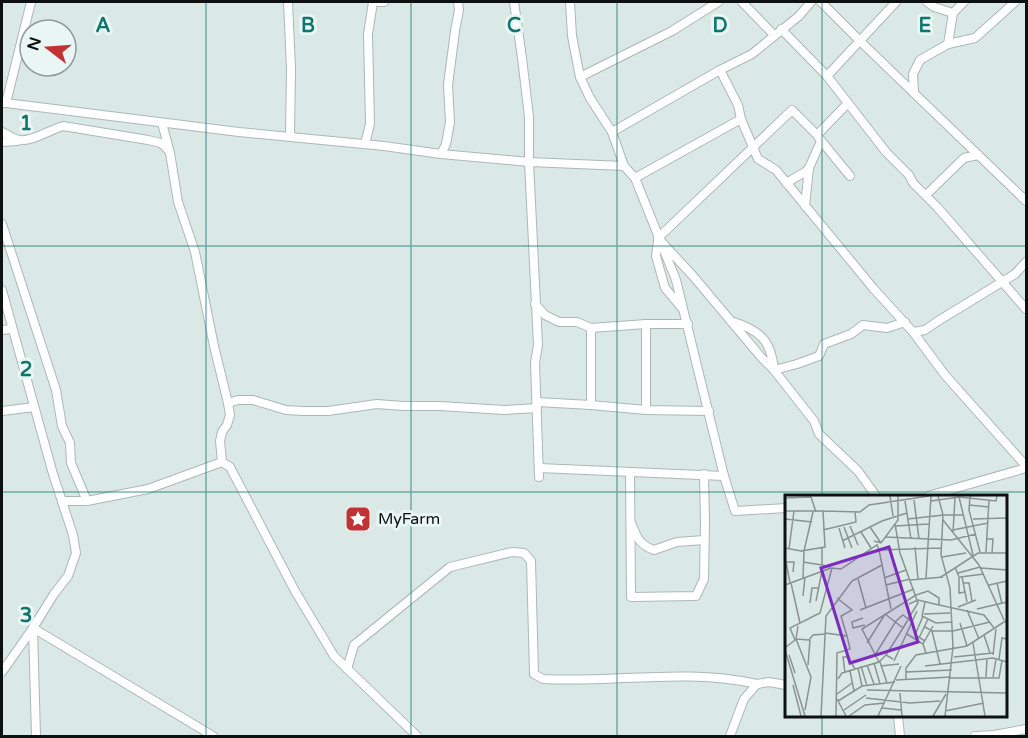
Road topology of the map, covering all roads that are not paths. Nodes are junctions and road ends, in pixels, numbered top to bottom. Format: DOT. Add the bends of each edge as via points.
graph roads {
  1 [pos="32,2"];
  2 [pos="288,2"];
  3 [pos="373,2"];
  4 [pos="384,2"];
  5 [pos="458,2"];
  6 [pos="513,2"];
  7 [pos="570,2"];
  8 [pos="718,2"];
  9 [pos="742,2"];
  10 [pos="810,2"];
  11 [pos="821,2"];
  12 [pos="896,2"];
  13 [pos="927,2"];
  14 [pos="964,2"];
  15 [pos="1015,2"];
  16 [pos="953,13"];
  17 [pos="778,32"];
  18 [pos="860,41"];
  19 [pos="948,44"];
  20 [pos="720,70"];
  21 [pos="827,76"];
  22 [pos="580,77"];
  23 [pos="914,93"];
  24 [pos="4,103"];
  25 [pos="848,103"];
  26 [pos="741,119"];
  27 [pos="162,123"];
  28 [pos="2,132"];
  29 [pos="612,132"];
  30 [pos="290,136"];
  31 [pos="819,138"];
  32 [pos="21,141"];
  33 [pos="2,142"];
  34 [pos="364,144"];
  35 [pos="967,144"];
  36 [pos="754,147"];
  37 [pos="170,153"];
  38 [pos="441,154"];
  39 [pos="978,154"];
  40 [pos="964,158"];
  41 [pos="529,162"];
  42 [pos="624,166"];
  43 [pos="809,168"];
  44 [pos="850,176"];
  45 [pos="635,178"];
  46 [pos="786,183"];
  47 [pos="926,195"];
  48 [pos="1025,198"];
  49 [pos="805,206"];
  50 [pos="2,224"];
  51 [pos="658,238"];
  52 [pos="1026,262"];
  53 [pos="693,276"];
  54 [pos="676,280"];
  55 [pos="1003,281"];
  56 [pos="2,290"];
  57 [pos="535,304"];
  58 [pos="1026,309"];
  59 [pos="684,312"];
  60 [pos="731,321"];
  61 [pos="905,322"];
  62 [pos="646,324"];
  63 [pos="688,324"];
  64 [pos="591,328"];
  65 [pos="12,329"];
  66 [pos="2,330"];
  67 [pos="914,332"];
  68 [pos="774,370"];
  69 [pos="228,403"];
  70 [pos="537,405"];
  71 [pos="591,405"];
  72 [pos="34,407"];
  73 [pos="646,410"];
  74 [pos="2,411"];
  75 [pos="709,411"];
  76 [pos="222,462"];
  77 [pos="1026,467"];
  78 [pos="630,472"];
  79 [pos="704,474"];
  80 [pos="724,476"];
  81 [pos="875,495"];
  82 [pos="931,495"];
  83 [pos="62,501"];
  84 [pos="87,501"];
  85 [pos="785,508"];
  86 [pos="630,520"];
  87 [pos="704,540"];
  88 [pos="33,628"];
  89 [pos="347,669"];
  90 [pos="2,672"];
  91 [pos="757,684"];
  92 [pos="785,685"];
  93 [pos="898,717"];
  94 [pos="1026,729"];
  95 [pos="36,736"];
  96 [pos="213,736"];
  97 [pos="417,736"];
  98 [pos="730,736"];
  99 [pos="900,736"];
  100 [pos="975,736"];
  101 [pos="994,736"];
  1 -- 24 [label="street"];
  2 -- 30 [label="street"];
  3 -- 4 [label="street"];
  3 -- 34 [label="street" via="368,34 370,124"];
  5 -- 38 [label="street" via="448,85 450,122"];
  6 -- 41 [label="street" via="529,117"];
  7 -- 22 [label="street"];
  8 -- 22 [label="street" via="672,31"];
  9 -- 17 [label="street"];
  10 -- 17 [label="street"];
  11 -- 18 [label="street"];
  12 -- 18 [label="street"];
  13 -- 16 [label="street"];
  14 -- 16 [label="street"];
  15 -- 19 [label="street" via="975,38"];
  16 -- 19 [label="street"];
  17 -- 20 [label="street" via="752,54"];
  17 -- 21 [label="street"];
  18 -- 21 [label="street"];
  18 -- 23 [label="street"];
  19 -- 23 [label="street" via="920,60 913,74"];
  20 -- 26 [label="street"];
  20 -- 29 [label="street"];
  21 -- 25 [label="street"];
  22 -- 29 [label="street"];
  23 -- 35 [label="street"];
  24 -- 27 [label="street"];
  25 -- 31 [label="street"];
  25 -- 47 [label="street"];
  26 -- 36 [label="street"];
  26 -- 45 [label="street"];
  27 -- 30 [label="street"];
  27 -- 37 [label="street"];
  28 -- 32 [label="street"];
  29 -- 42 [label="street"];
  30 -- 34 [label="street"];
  31 -- 36 [label="street" via="792,110"];
  31 -- 43 [label="street"];
  31 -- 44 [label="street"];
  32 -- 33 [label="street"];
  32 -- 37 [label="street" via="63,126 161,143"];
  34 -- 38 [label="street"];
  35 -- 39 [label="street"];
  35 -- 40 [label="street"];
  36 -- 46 [label="street" via="758,159 776,170"];
  36 -- 51 [label="street"];
  37 -- 69 [label="street" via="178,202 195,252"];
  38 -- 41 [label="street"];
  39 -- 40 [label="street"];
  39 -- 48 [label="street"];
  40 -- 47 [label="street"];
  41 -- 42 [label="street"];
  41 -- 57 [label="street"];
  42 -- 45 [label="street"];
  43 -- 46 [label="street"];
  43 -- 49 [label="street"];
  45 -- 51 [label="street"];
  46 -- 49 [label="street"];
  47 -- 55 [label="street"];
  49 -- 61 [label="street"];
  50 -- 84 [label="street" via="56,390 71,463"];
  51 -- 53 [label="street"];
  51 -- 54 [label="street"];
  51 -- 59 [label="street" via="656,256 665,288"];
  52 -- 55 [label="street"];
  53 -- 54 [label="street"];
  53 -- 60 [label="street"];
  54 -- 59 [label="street"];
  55 -- 58 [label="street"];
  55 -- 67 [label="street" via="926,330"];
  56 -- 65 [label="street"];
  57 -- 64 [label="street" via="559,322 577,322"];
  57 -- 70 [label="street"];
  59 -- 63 [label="street"];
  60 -- 68 [label="street"];
  60 -- 68 [label="street" via="759,333 768,345"];
  61 -- 67 [label="street"];
  61 -- 68 [label="street" via="886,328 863,325 824,344 819,356"];
  62 -- 63 [label="street"];
  62 -- 64 [label="street"];
  62 -- 73 [label="street"];
  63 -- 75 [label="street"];
  64 -- 71 [label="street"];
  65 -- 66 [label="street"];
  65 -- 72 [label="street"];
  67 -- 77 [label="street" via="945,375"];
  68 -- 81 [label="street" via="814,421 819,434 858,471"];
  69 -- 70 [label="street" via="253,400 303,411 377,404 504,410"];
  69 -- 76 [label="street" via="230,415 220,441"];
  70 -- 71 [label="street"];
  70 -- 78 [label="street" via="539,472"];
  71 -- 73 [label="street"];
  72 -- 74 [label="street"];
  72 -- 83 [label="street"];
  73 -- 75 [label="street"];
  75 -- 80 [label="street"];
  76 -- 84 [label="street" via="148,489"];
  76 -- 89 [label="street" via="230,467 334,656"];
  77 -- 82 [label="street"];
  78 -- 79 [label="street"];
  78 -- 86 [label="street"];
  79 -- 80 [label="street"];
  79 -- 87 [label="street"];
  80 -- 85 [label="street" via="735,510"];
  83 -- 84 [label="street"];
  83 -- 88 [label="street" via="76,554 68,576"];
  86 -- 87 [label="street" via="637,538 654,550 677,542"];
  86 -- 87 [label="street" via="631,597 696,596 704,579"];
  88 -- 90 [label="street"];
  88 -- 95 [label="street"];
  88 -- 96 [label="street"];
  89 -- 91 [label="street" via="354,645 450,567 512,552 524,553 531,561 534,674 543,679 704,676"];
  89 -- 97 [label="street"];
  91 -- 92 [label="street"];
  91 -- 98 [label="street" via="744,699"];
  93 -- 99 [label="street"];
  94 -- 101 [label="street"];
  100 -- 101 [label="street"];
}
